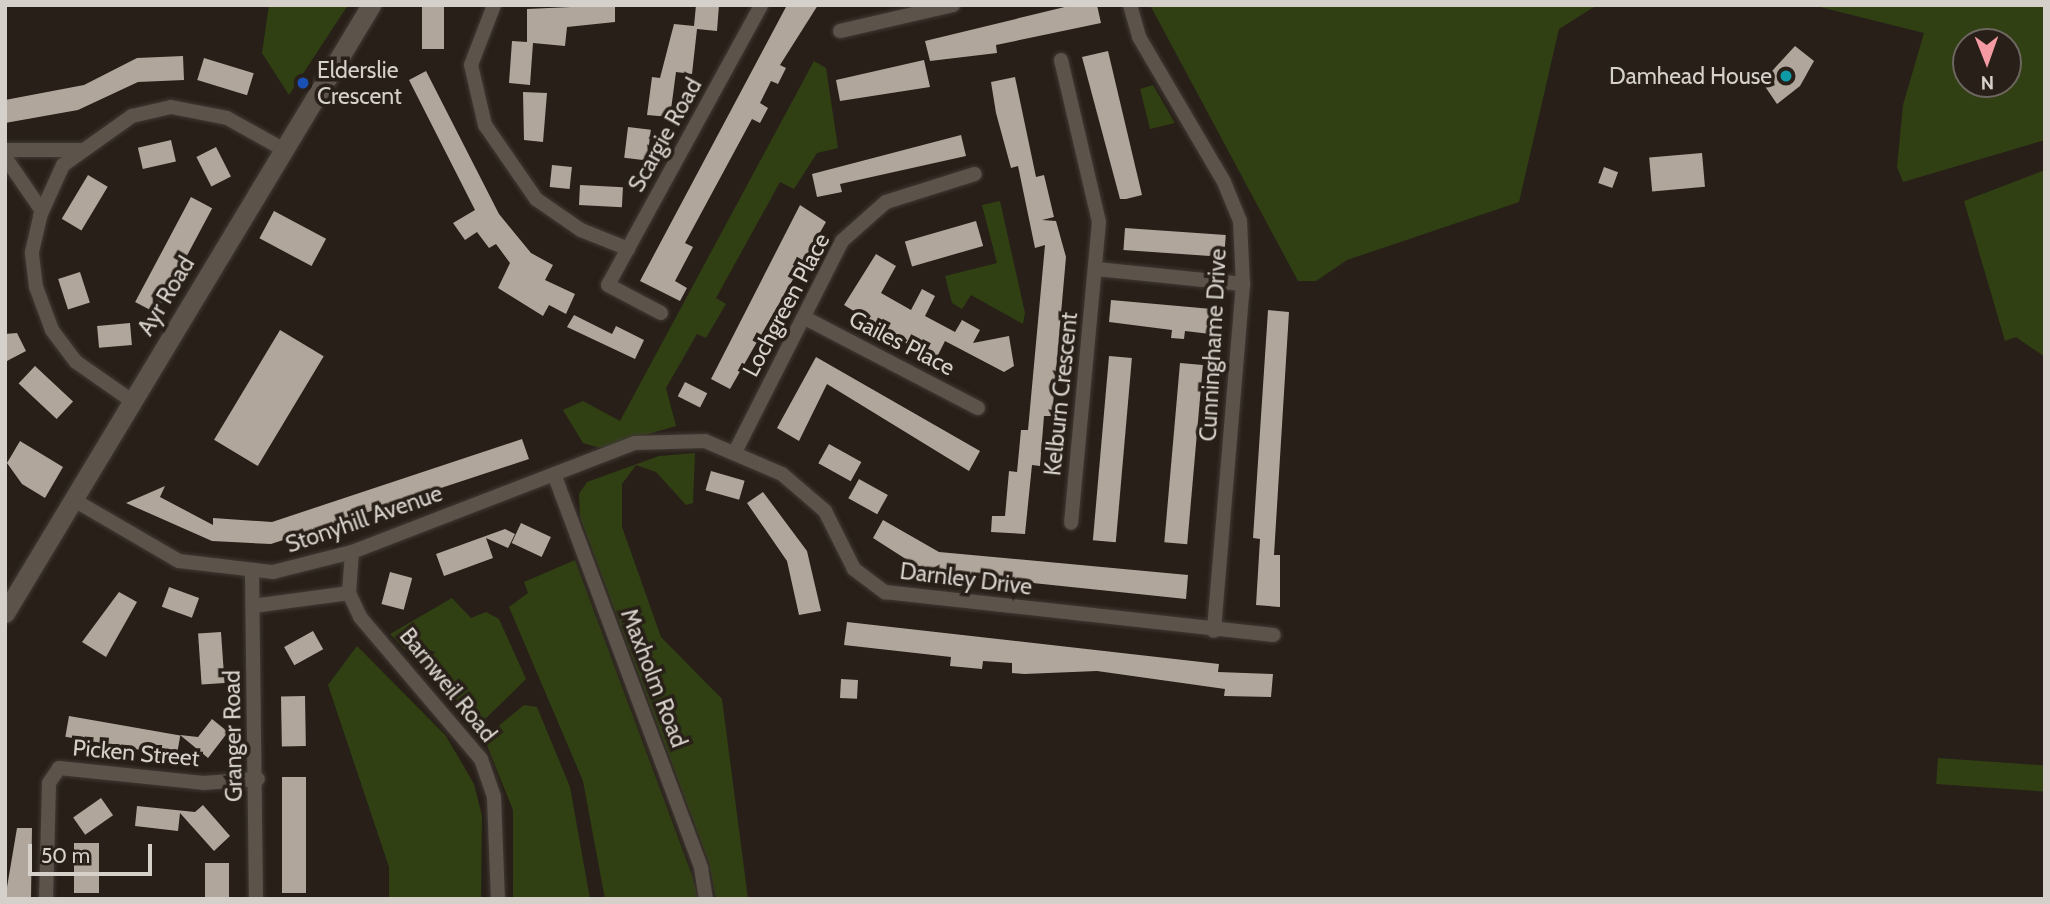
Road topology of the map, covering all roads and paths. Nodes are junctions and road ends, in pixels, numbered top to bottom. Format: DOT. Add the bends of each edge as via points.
graph roads {
  1 [pos="371,5"];
  2 [pos="494,5"];
  3 [pos="761,5"];
  4 [pos="953,5"];
  5 [pos="1130,5"];
  6 [pos="840,30"];
  7 [pos="1061,60"];
  8 [pos="283,149"];
  9 [pos="5,150"];
  10 [pos="80,150"];
  11 [pos="5,156"];
  12 [pos="975,174"];
  13 [pos="42,211"];
  14 [pos="628,249"];
  15 [pos="1096,269"];
  16 [pos="1243,284"];
  17 [pos="661,313"];
  18 [pos="804,318"];
  19 [pos="132,401"];
  20 [pos="978,408"];
  21 [pos="736,450"];
  22 [pos="554,474"];
  23 [pos="74,500"];
  24 [pos="1070,523"];
  25 [pos="352,552"];
  26 [pos="252,573"];
  27 [pos="349,593"];
  28 [pos="253,606"];
  29 [pos="5,613"];
  30 [pos="1214,631"];
  31 [pos="1274,635"];
  32 [pos="258,779"];
  33 [pos="46,899"];
  34 [pos="257,899"];
  35 [pos="498,899"];
  36 [pos="706,899"];
  1 -- 8 [label="main road, Ayr Road"];
  2 -- 14 [label="street" via="471,65 485,125 536,199 581,230"];
  3 -- 14 [label="street, Scargie Road"];
  4 -- 6 [label="street"];
  5 -- 16 [label="street, Cunninghame Drive" via="1139,37 1224,182 1240,221"];
  7 -- 15 [label="street, Kelburn Crescent" via="1099,222"];
  8 -- 10 [label="street" via="227,118 171,107 132,116"];
  8 -- 19 [label="main road, Ayr Road"];
  9 -- 10 [label="street"];
  10 -- 13 [label="street" via="62,165"];
  11 -- 13 [label="street"];
  12 -- 18 [label="street, Lochgreen Place" via="886,202 842,241"];
  13 -- 19 [label="street" via="32,252 51,330 76,362"];
  14 -- 17 [label="street, Scargie Road" via="608,285"];
  15 -- 16 [label="street"];
  15 -- 24 [label="street, Kelburn Crescent"];
  16 -- 30 [label="street, Cunninghame Drive"];
  18 -- 20 [label="street, Gailes Place"];
  18 -- 21 [label="street, Lochgreen Place"];
  19 -- 23 [label="main road, Ayr Road"];
  21 -- 22 [label="street, Darnley Drive" via="697,441 635,443"];
  21 -- 30 [label="street, Darnley Drive" via="782,474 825,510 854,569 885,592"];
  22 -- 25 [label="street, Stonyhill Avenue"];
  22 -- 36 [label="street, Maxholm Road" via="701,868"];
  23 -- 26 [label="street, Stonyhill Avenue" via="179,561"];
  23 -- 29 [label="main road, Ayr Road"];
  25 -- 26 [label="street, Stonyhill Avenue"];
  25 -- 27 [label="street"];
  26 -- 28 [label="street, Granger Road"];
  27 -- 28 [label="street"];
  27 -- 35 [label="street, Barnweil Road" via="360,617 481,759 494,797"];
  28 -- 32 [label="street, Granger Road"];
  30 -- 31 [label="street, Darnley Drive"];
  32 -- 33 [label="street, Picken Street" via="203,783 59,768 49,783"];
  32 -- 34 [label="street, Granger Road"];
}
